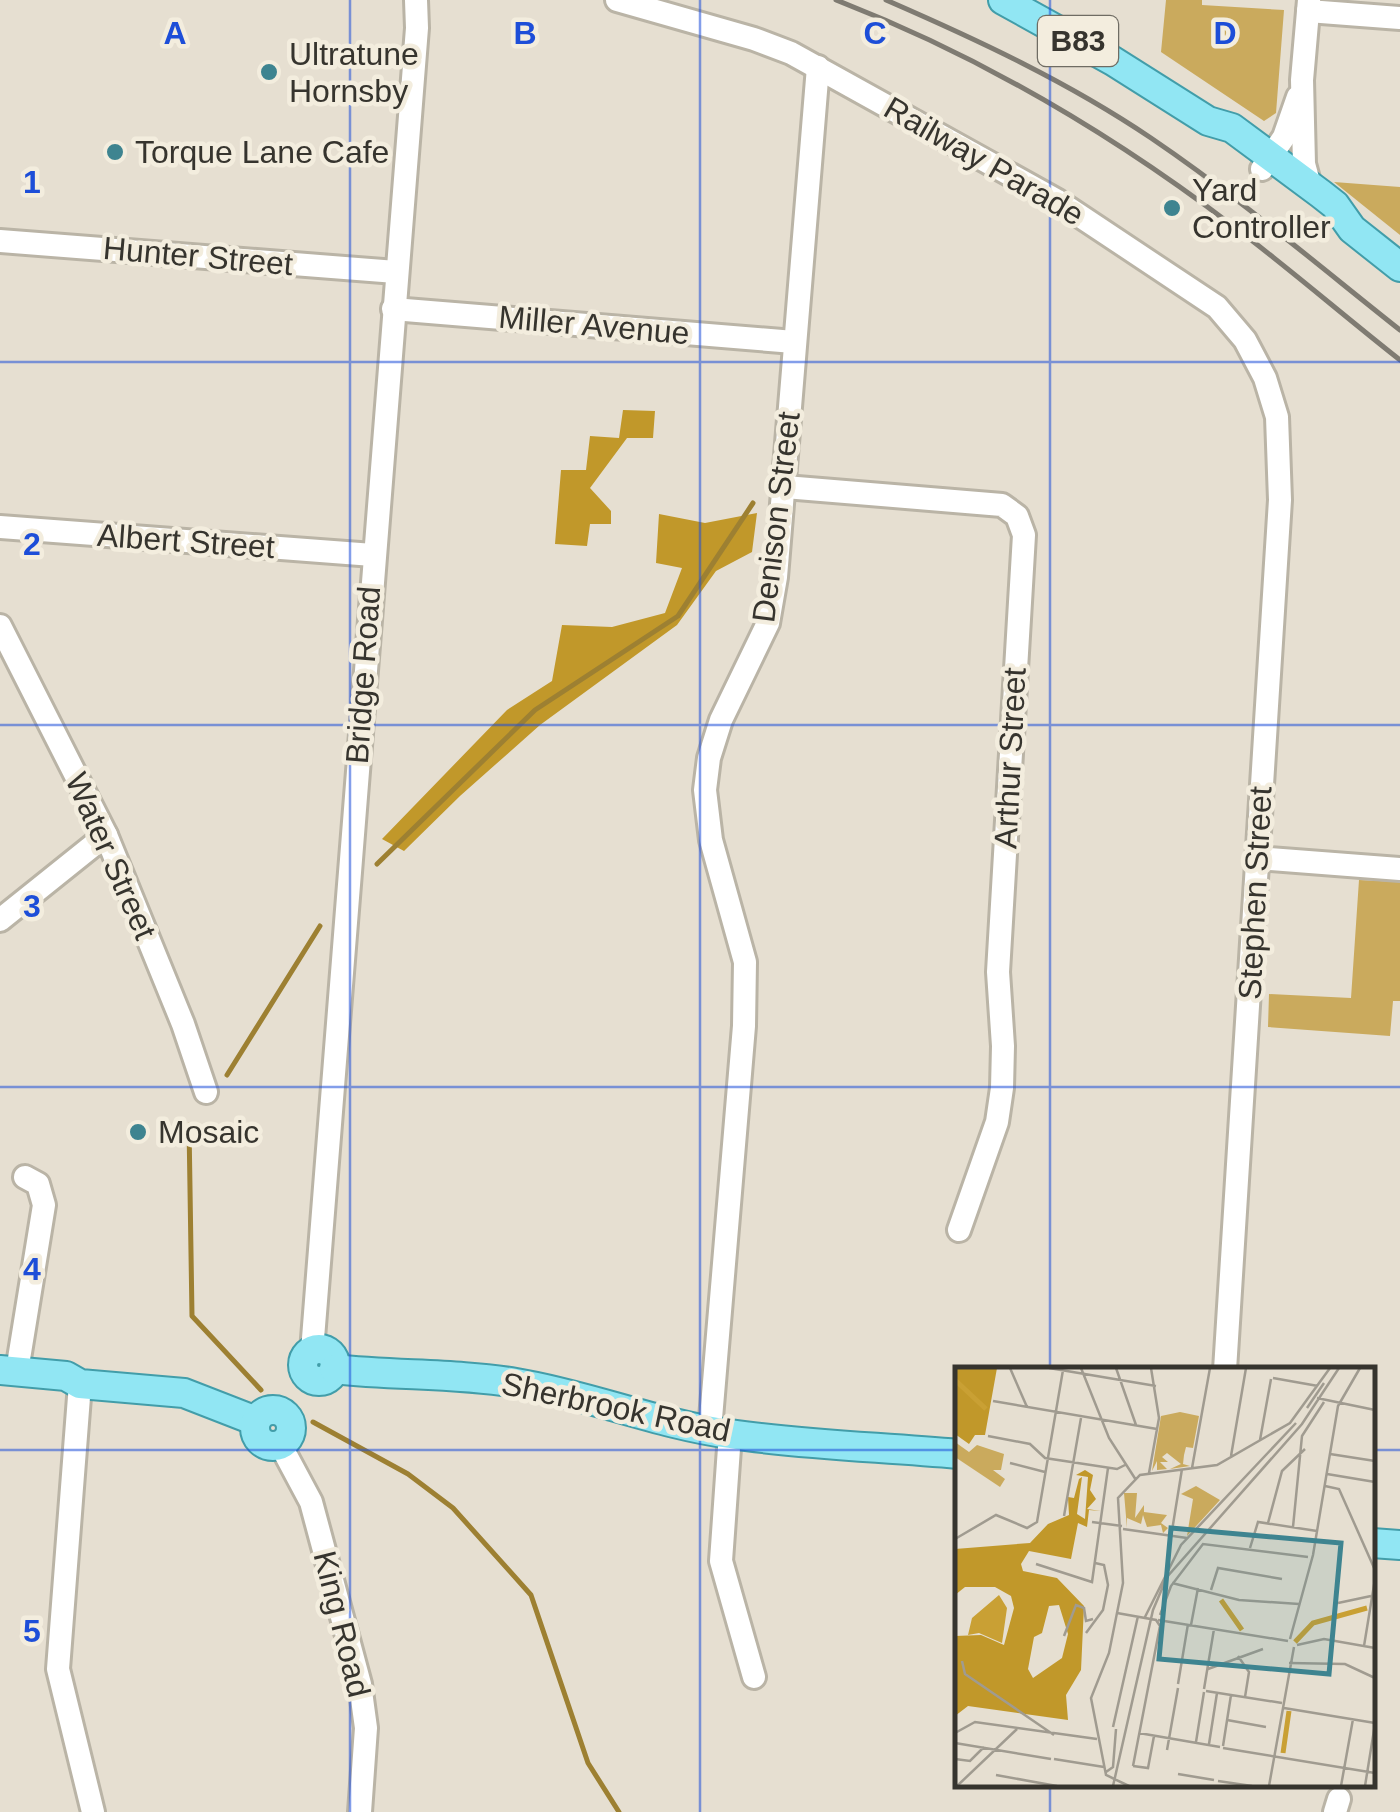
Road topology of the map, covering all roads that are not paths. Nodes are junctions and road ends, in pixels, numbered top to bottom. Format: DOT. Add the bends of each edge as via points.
graph roads {
  1 [pos="416,0"];
  2 [pos="616,0"];
  3 [pos="1004,0"];
  4 [pos="1309,6"];
  5 [pos="1400,18"];
  6 [pos="818,67"];
  7 [pos="1302,80"];
  8 [pos="1267,162"];
  9 [pos="1310,186"];
  10 [pos="1352,229"];
  11 [pos="0,241"];
  12 [pos="1400,267"];
  13 [pos="396,272"];
  14 [pos="393,309"];
  15 [pos="794,342"];
  16 [pos="1277,417"];
  17 [pos="785,487"];
  18 [pos="0,527"];
  19 [pos="373,556"];
  20 [pos="0,626"];
  21 [pos="106,835"];
  22 [pos="1257,858"];
  23 [pos="1400,868"];
  24 [pos="0,920"];
  25 [pos="206,1092"];
  26 [pos="25,1177"];
  27 [pos="959,1230"];
  28 [pos="318,1366"];
  29 [pos="1225,1367"];
  30 [pos="6,1375"];
  31 [pos="80,1384"];
  32 [pos="284,1414"];
  33 [pos="256,1421"];
  34 [pos="720,1432"];
  35 [pos="280,1444"];
  36 [pos="955,1454"];
  37 [pos="1375,1543"];
  38 [pos="1400,1546"];
  39 [pos="754,1677"];
  40 [pos="94,1812"];
  41 [pos="360,1812"];
  1 -- 13 [label="street, Bridge Road"];
  2 -- 6 [label="street, Railway Parade" via="754,38"];
  3 -- 8 [label="main road, B83" via="1114,61 1208,122 1222,140"];
  4 -- 5 [label="street"];
  4 -- 7 [label="street"];
  6 -- 15 [label="street, Denison Street"];
  6 -- 16 [label="street, Railway Parade" via="1056,200 1217,306 1255,356"];
  7 -- 8 [label="street" via="1291,122"];
  7 -- 9 [label="street"];
  8 -- 9 [label="main road, B83"];
  8 -- 10 [label="main road, B83" via="1326,218"];
  9 -- 10 [label="main road, B83"];
  10 -- 12 [label="main road, B83"];
  11 -- 13 [label="street, Hunter Street"];
  13 -- 14 [label="street, Bridge Road"];
  14 -- 15 [label="street, Miller Avenue"];
  14 -- 19 [label="street, Bridge Road"];
  15 -- 17 [label="street, Denison Street"];
  16 -- 22 [label="street, Stephen Street" via="1280,500"];
  17 -- 27 [label="street, Arthur Street" via="1002,504 1018,516 1024,535 998,972 1002,1088 997,1122"];
  17 -- 34 [label="street, Denison Street" via="768,623 721,720 706,790 712,840 745,962"];
  18 -- 19 [label="street, Albert Street"];
  19 -- 28 [label="street, Bridge Road"];
  20 -- 21 [label="street, Water Street"];
  21 -- 24 [label="street"];
  21 -- 25 [label="street, Water Street"];
  22 -- 23 [label="street"];
  22 -- 29 [label="street, Stephen Street"];
  26 -- 30 [label="street" via="38,1184 44,1204"];
  28 -- 32 [label="main road"];
  28 -- 34 [label="main road, Sherbrook Road" via="515,1382"];
  30 -- 31 [label="main road" via="66,1376"];
  31 -- 33 [label="main road" via="184,1393"];
  31 -- 40 [label="street" via="58,1668"];
  32 -- 33 [label="main road" via="268,1410"];
  32 -- 35 [label="main road" via="290,1430"];
  33 -- 35 [label="main road" via="263,1443"];
  34 -- 36 [label="main road, Sherbrook Road"];
  34 -- 39 [label="street, Denison Street" via="721,1561"];
  35 -- 41 [label="street, King Road" via="310,1502 360,1684 366,1728"];
  37 -- 38 [label="main road"];
}
